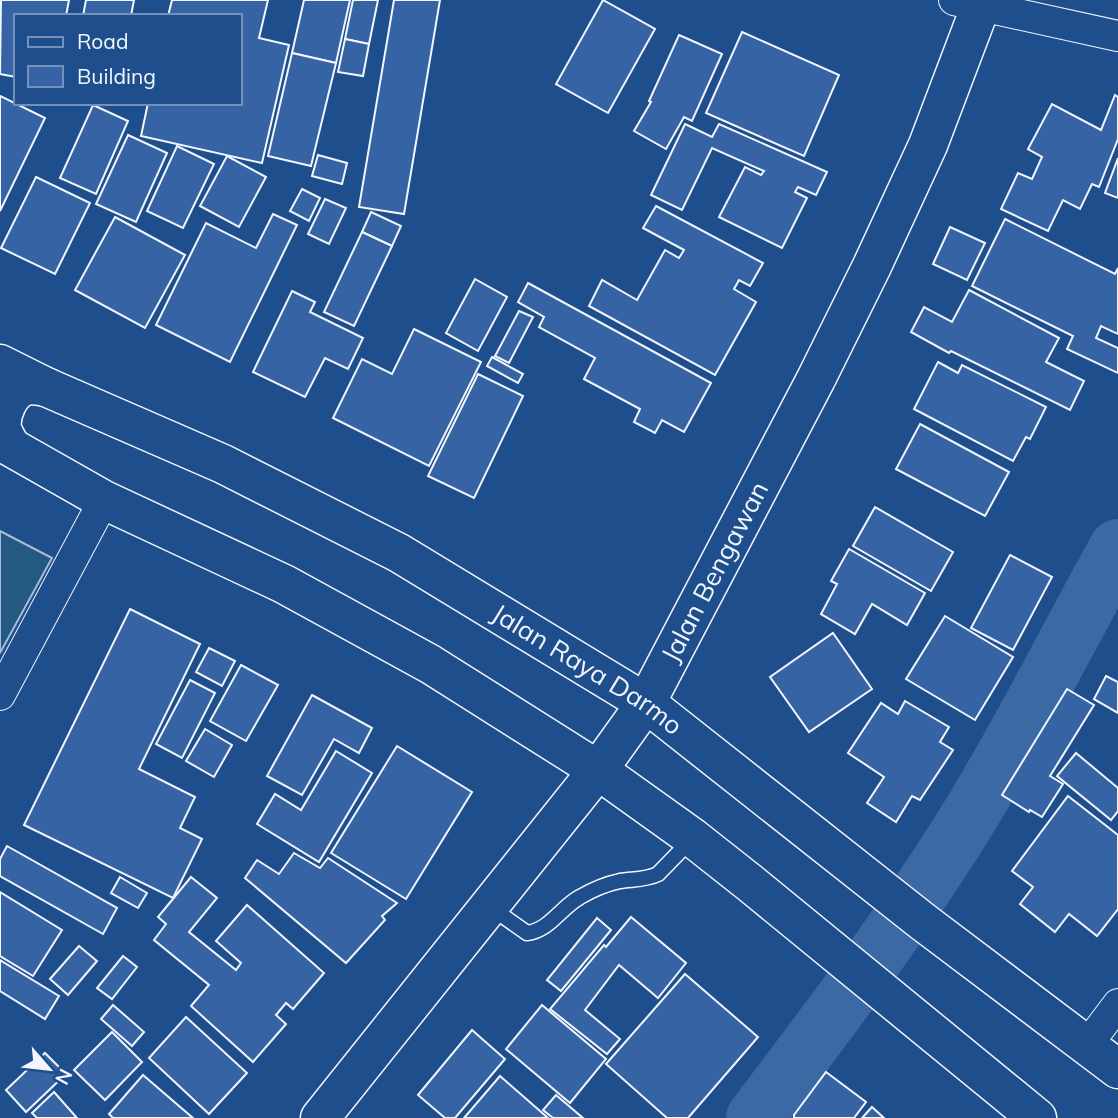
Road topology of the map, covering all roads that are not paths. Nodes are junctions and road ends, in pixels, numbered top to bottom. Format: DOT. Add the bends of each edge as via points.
graph roads {
  1 [pos="973,2"];
  2 [pos="1118,36"];
  3 [pos="0,364"];
  4 [pos="46,387"];
  5 [pos="5,443"];
  6 [pos="104,500"];
  7 [pos="0,695"];
  8 [pos="646,704"];
  9 [pos="598,770"];
  10 [pos="693,838"];
  11 [pos="490,907"];
  12 [pos="1118,1004"];
  13 [pos="1088,1044"];
  14 [pos="1118,1069"];
  15 [pos="320,1118"];
  16 [pos="1037,1118"];
  1 -- 2 [label="street"];
  1 -- 8 [label="main road, Jalan Bengawan" via="928,145 872,266"];
  3 -- 4 [label="main road, Jalan Raya Darmo"];
  4 -- 5 [label="main road" via="24,386 6,404 1,421"];
  4 -- 8 [label="main road, Jalan Raya Darmo" via="223,464 399,553"];
  5 -- 6 [label="main road"];
  6 -- 7 [label="street"];
  6 -- 9 [label="main road" via="284,584 430,664"];
  8 -- 9 [label="main road, Jalan Bengawan"];
  8 -- 13 [label="main road, Jalan Raya Darmo" via="922,921"];
  9 -- 10 [label="main road"];
  9 -- 11 [label="main road, Jalan Bengawan"];
  10 -- 11 [label="lane" via="658,874 620,881 580,897 538,932 527,933"];
  10 -- 16 [label="main road"];
  11 -- 15 [label="main road, Jalan Bengawan"];
  12 -- 13 [label="street"];
  13 -- 14 [label="main road, Jalan Raya Darmo"];
}
